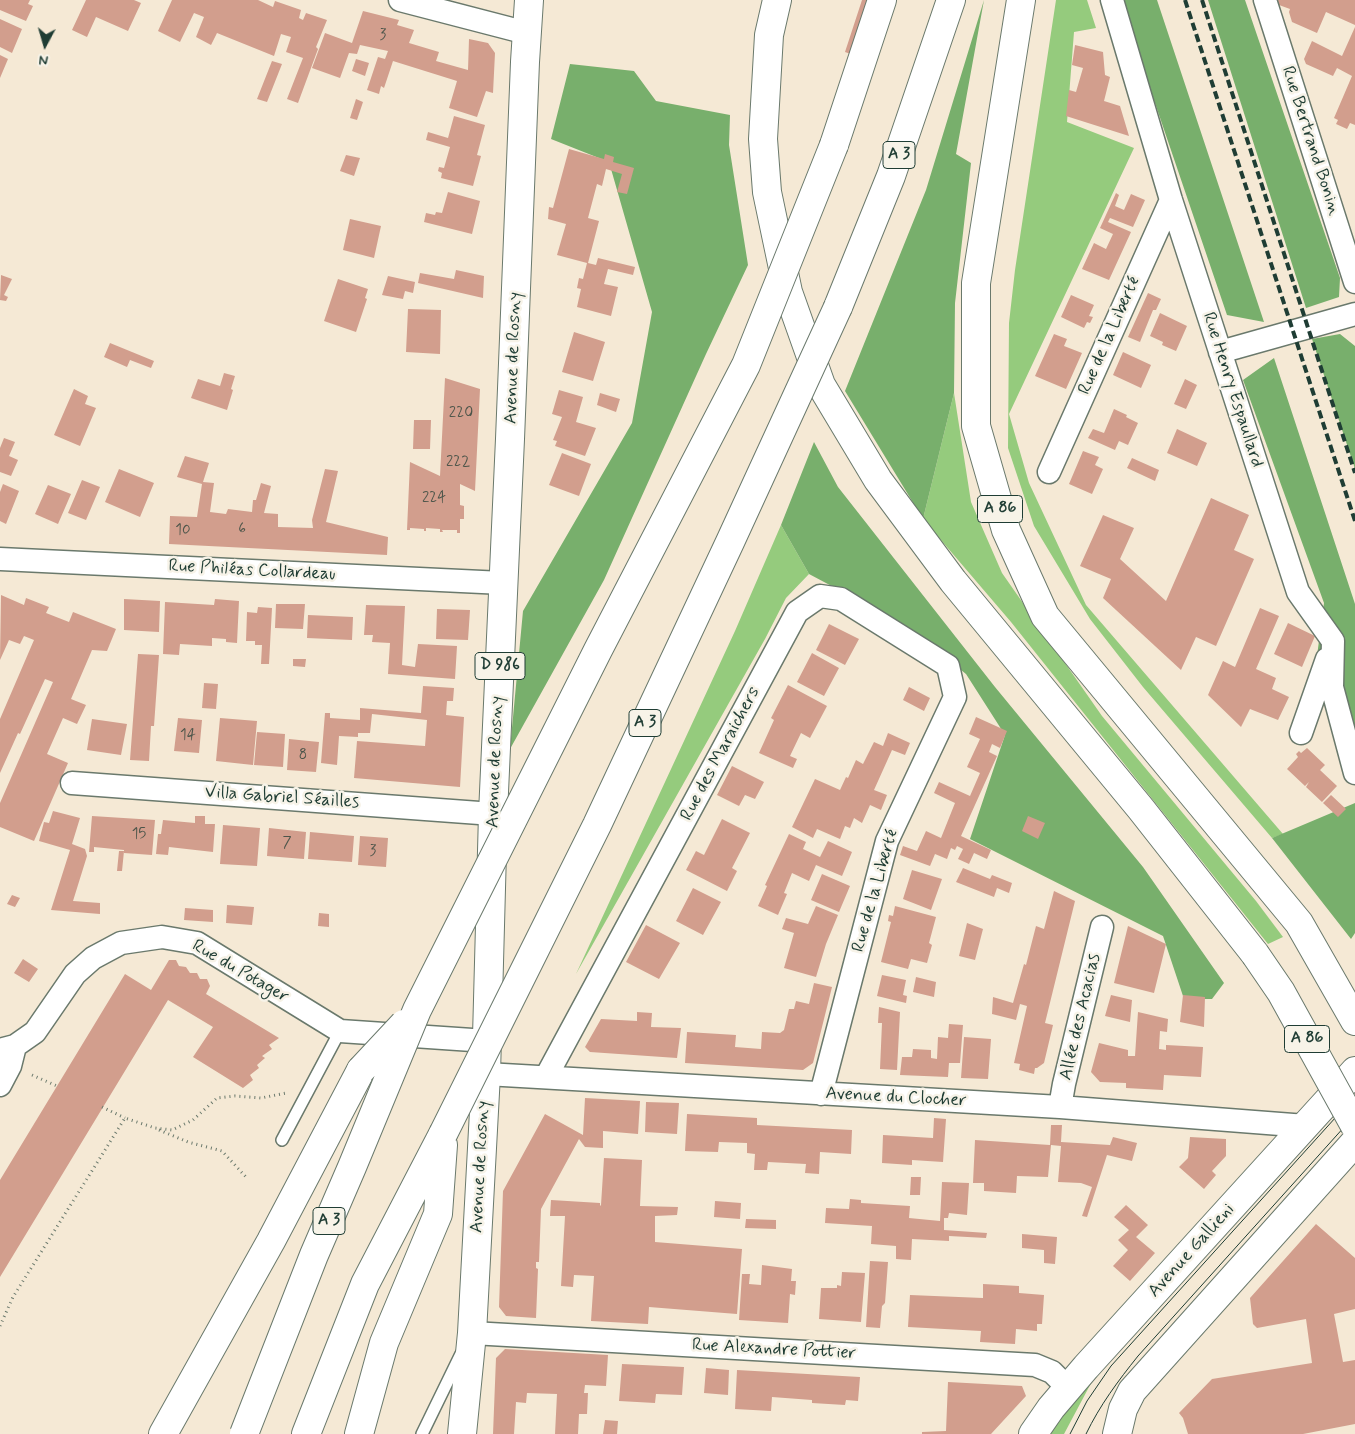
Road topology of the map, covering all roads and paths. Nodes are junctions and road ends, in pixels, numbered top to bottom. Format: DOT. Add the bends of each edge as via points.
graph roads {
  1 [pos="400,0"];
  2 [pos="529,0"];
  3 [pos="777,0"];
  4 [pos="882,0"];
  5 [pos="951,0"];
  6 [pos="1021,0"];
  7 [pos="1112,0"];
  8 [pos="1265,0"];
  9 [pos="527,33"];
  10 [pos="1171,200"];
  11 [pos="1355,282"];
  12 [pos="1355,314"];
  13 [pos="1220,352"];
  14 [pos="1049,472"];
  15 [pos="0,559"];
  16 [pos="503,583"];
  17 [pos="1333,641"];
  18 [pos="955,697"];
  19 [pos="1301,733"];
  20 [pos="1355,773"];
  21 [pos="72,782"];
  22 [pos="493,814"];
  23 [pos="1102,927"];
  24 [pos="417,1010"];
  25 [pos="1355,1020"];
  26 [pos="340,1031"];
  27 [pos="487,1042"];
  28 [pos="8,1048"];
  29 [pos="1355,1071"];
  30 [pos="486,1074"];
  31 [pos="546,1077"];
  32 [pos="0,1085"];
  33 [pos="310,1087"];
  34 [pos="821,1094"];
  35 [pos="1060,1107"];
  36 [pos="102,1108"];
  37 [pos="125,1118"];
  38 [pos="1306,1126"];
  39 [pos="1355,1126"];
  40 [pos="154,1128"];
  41 [pos="443,1134"];
  42 [pos="282,1140"];
  43 [pos="1355,1142"];
  44 [pos="246,1177"];
  45 [pos="0,1326"];
  46 [pos="472,1333"];
  47 [pos="1068,1388"];
  48 [pos="163,1434"];
  49 [pos="244,1434"];
  50 [pos="306,1434"];
  51 [pos="359,1434"];
  52 [pos="422,1434"];
  53 [pos="462,1434"];
  54 [pos="1033,1434"];
  55 [pos="1118,1434"];
  1 -- 9 [label="street"];
  2 -- 9 [label="main road, Avenue de Rosny / D 986"];
  3 -- 39 [label="main road, A 86, bridge" via="769,35 763,139 767,192 788,292 821,385 878,480 953,581 1141,809 1255,954 1281,992"];
  4 -- 24 [label="main road, A 3, bridge" via="834,146 746,365"];
  5 -- 41 [label="main road, A 3, bridge" via="891,176 838,307 597,825"];
  6 -- 25 [label="main road, A 86" via="976,283 976,426 1006,530 1046,616 1299,924"];
  7 -- 10 [label="street, Rue Henry Espaullard"];
  8 -- 11 [label="street, Rue Bertrand Bonin"];
  9 -- 16 [label="main road, Avenue de Rosny / D 986"];
  10 -- 13 [label="street, Rue Henry Espaullard"];
  10 -- 14 [label="street, Rue de la Liberté"];
  12 -- 13 [label="street"];
  13 -- 17 [label="street, Rue Henry Espaullard" via="1298,592"];
  15 -- 16 [label="street, Rue Philéas Collardeau"];
  16 -- 22 [label="main road, Avenue de Rosny / D 986"];
  17 -- 19 [label="street"];
  17 -- 20 [label="street" via="1332,687"];
  18 -- 31 [label="street, Rue des Maraichers" via="948,666 841,599 820,596 797,612"];
  18 -- 34 [label="street, Rue de la Liberté" via="886,841"];
  21 -- 22 [label="street, Villa Gabriel Séailles"];
  22 -- 27 [label="main road, Avenue de Rosny / D 986"];
  23 -- 35 [label="street, Allée des Acacias"];
  24 -- 48 [label="main road, bridge" via="362,1070"];
  24 -- 49 [label="main road, A 3, bridge" via="314,1254"];
  26 -- 27 [label="street, Rue du Potager"];
  26 -- 28 [label="street, Rue du Potager" via="197,944 162,937 121,943 93,958 75,974 35,1032"];
  26 -- 33 [label="lane"];
  27 -- 30 [label="main road, Avenue de Rosny / D 986"];
  28 -- 32 [label="street" via="10,1066"];
  29 -- 38 [label="main road, Avenue Gallieni"];
  30 -- 31 [label="street, Avenue du Clocher"];
  30 -- 46 [label="main road, Avenue de Rosny / D 986"];
  31 -- 34 [label="street, Avenue du Clocher"];
  33 -- 40 [label="path" via="261,1098 218,1098 193,1120 172,1130"];
  33 -- 42 [label="lane"];
  34 -- 35 [label="street, Avenue du Clocher"];
  35 -- 38 [label="street, Avenue du Clocher"];
  36 -- 37 [label="path"];
  37 -- 40 [label="path"];
  37 -- 45 [label="path" via="13,1297"];
  38 -- 47 [label="main road, Avenue Gallieni"];
  40 -- 44 [label="path" via="222,1151"];
  41 -- 50 [label="main road, A 3" via="365,1284"];
  41 -- 51 [label="main road" via="438,1214 384,1343"];
  43 -- 55 [label="main road" via="1132,1392 1123,1409"];
  46 -- 47 [label="street, Rue Alexandre Pottier" via="1035,1365 1052,1372"];
  46 -- 52 [label="lane"];
  46 -- 53 [label="main road, Avenue de Rosny"];
  47 -- 54 [label="main road, Avenue Gallieni"];
}
